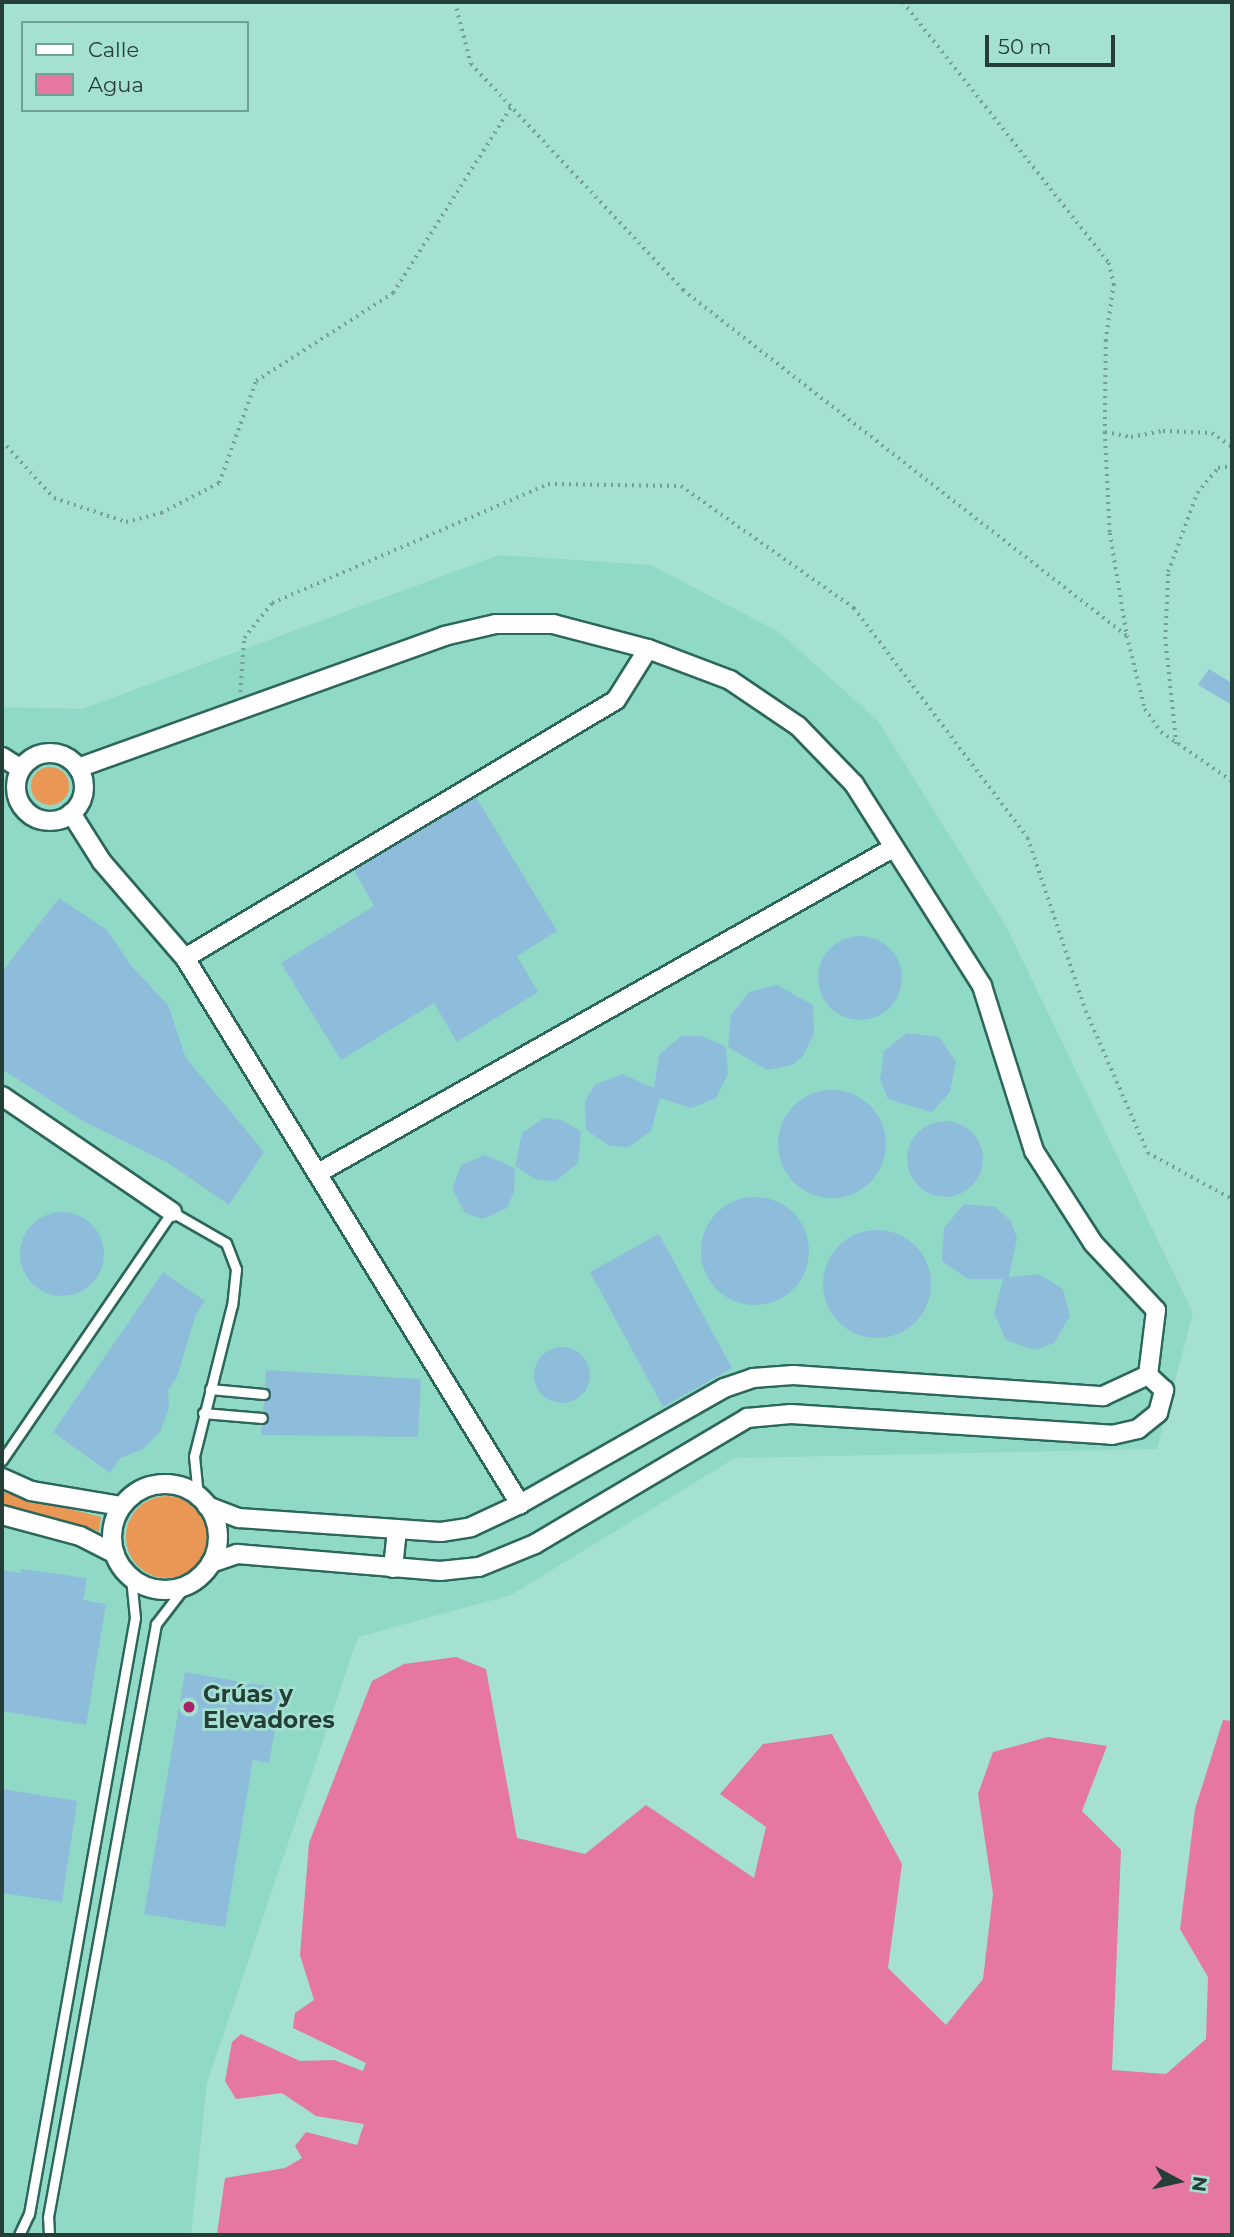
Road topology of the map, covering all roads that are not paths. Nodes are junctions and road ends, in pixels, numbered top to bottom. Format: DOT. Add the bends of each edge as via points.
graph roads {
  1 [pos="648,649"];
  2 [pos="2,757"];
  3 [pos="78,768"];
  4 [pos="21,769"];
  5 [pos="71,813"];
  6 [pos="891,849"];
  7 [pos="185,958"];
  8 [pos="2,1096"];
  9 [pos="318,1173"];
  10 [pos="172,1212"];
  11 [pos="1148,1374"];
  12 [pos="210,1389"];
  13 [pos="264,1394"];
  14 [pos="203,1413"];
  15 [pos="262,1418"];
  16 [pos="2,1460"];
  17 [pos="2,1478"];
  18 [pos="203,1501"];
  19 [pos="520,1504"];
  20 [pos="122,1506"];
  21 [pos="2,1515"];
  22 [pos="397,1531"];
  23 [pos="115,1554"];
  24 [pos="211,1563"];
  25 [pos="393,1568"];
  26 [pos="131,1578"];
  27 [pos="186,1585"];
  28 [pos="19,2235"];
  29 [pos="49,2235"];
  1 -- 3 [label="street" via="553,624 496,624 431,641"];
  1 -- 6 [label="street" via="730,680 798,726 854,784"];
  1 -- 7 [label="street" via="616,700"];
  2 -- 4 [label="street"];
  3 -- 4 [label="street" via="71,760 50,753 38,755"];
  3 -- 5 [label="street" via="84,787"];
  4 -- 5 [label="street" via="16,789 24,808 41,820"];
  5 -- 7 [label="street" via="102,862"];
  6 -- 9 [label="street"];
  6 -- 11 [label="street" via="982,986 1034,1152 1093,1243 1156,1310"];
  7 -- 9 [label="street"];
  8 -- 10 [label="street"];
  9 -- 19 [label="street"];
  10 -- 12 [label="lane" via="226,1243 236,1269 232,1305"];
  10 -- 16 [label="lane"];
  11 -- 19 [label="street" via="1103,1396 793,1375 753,1378 724,1388"];
  11 -- 25 [label="street" via="1164,1390 1158,1413 1138,1429 1112,1435 791,1414 747,1418 535,1544 479,1567"];
  12 -- 13 [label="lane"];
  12 -- 14 [label="lane"];
  14 -- 15 [label="lane"];
  14 -- 18 [label="lane" via="194,1456"];
  17 -- 20 [label="street" via="31,1491"];
  18 -- 20 [label="street" via="184,1487 150,1486"];
  18 -- 22 [label="street" via="239,1518"];
  18 -- 24 [label="street" via="217,1534"];
  19 -- 22 [label="street" via="471,1527"];
  20 -- 23 [label="street" via="114,1521"];
  21 -- 23 [label="street" via="80,1536"];
  22 -- 25 [label="street"];
  23 -- 26 [label="street"];
  24 -- 25 [label="street" via="237,1554"];
  24 -- 27 [label="street"];
  26 -- 27 [label="street" via="157,1589"];
  26 -- 28 [label="lane" via="135,1618 29,2214"];
  27 -- 29 [label="lane" via="156,1623 48,2217"];
}
